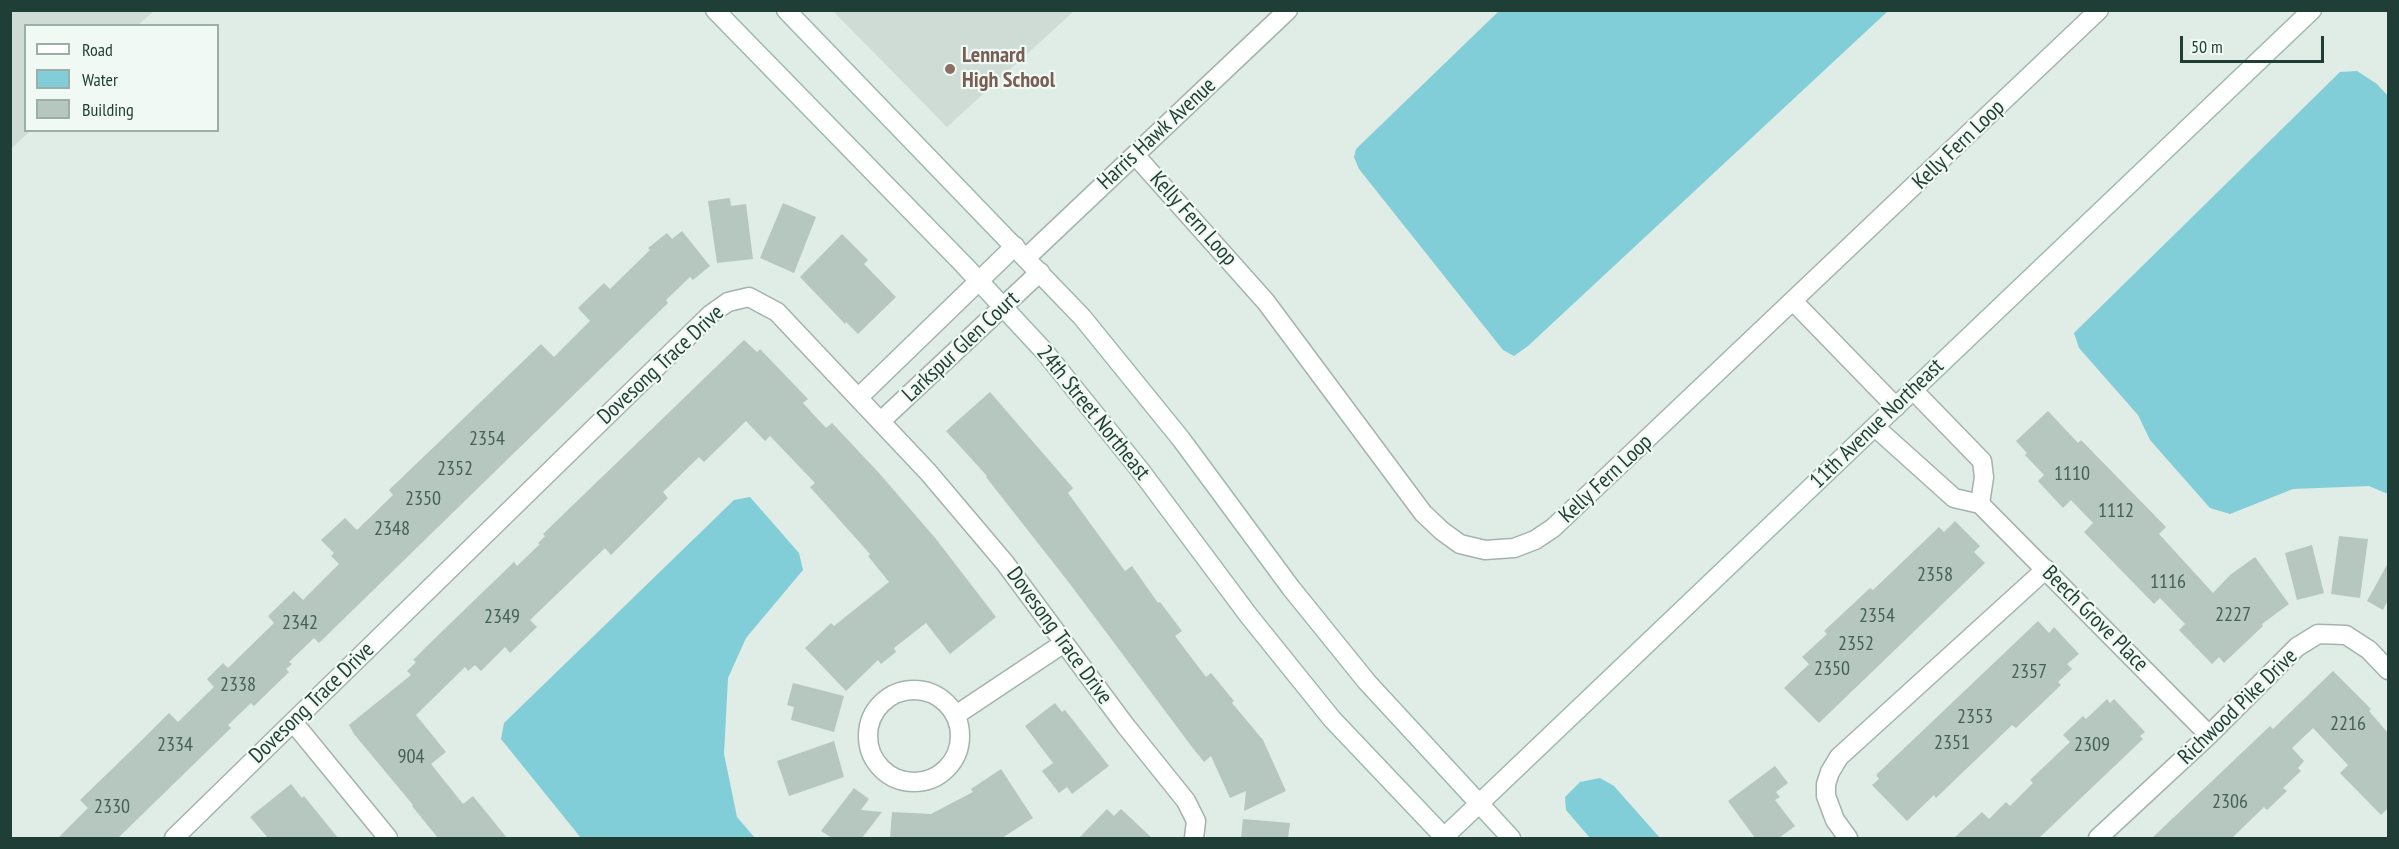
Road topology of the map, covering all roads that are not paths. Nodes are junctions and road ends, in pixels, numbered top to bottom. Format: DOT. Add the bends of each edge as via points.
graph roads {
  1 [pos="715,10"];
  2 [pos="786,10"];
  3 [pos="1288,10"];
  4 [pos="2099,10"];
  5 [pos="2312,10"];
  6 [pos="1136,155"];
  7 [pos="1021,252"];
  8 [pos="1040,272"];
  9 [pos="979,282"];
  10 [pos="1794,302"];
  11 [pos="1003,307"];
  12 [pos="1913,390"];
  13 [pos="858,397"];
  14 [pos="1896,407"];
  15 [pos="882,421"];
  16 [pos="1875,426"];
  17 [pos="1980,504"];
  18 [pos="2046,569"];
  19 [pos="1064,643"];
  20 [pos="2388,670"];
  21 [pos="956,715"];
  22 [pos="293,722"];
  23 [pos="2210,735"];
  24 [pos="1479,804"];
  25 [pos="174,838"];
  26 [pos="388,838"];
  27 [pos="1194,838"];
  28 [pos="1444,838"];
  29 [pos="1511,838"];
  30 [pos="1848,838"];
  31 [pos="2098,838"];
  1 -- 9 [label="street, 24th Street Northeast"];
  2 -- 7 [label="street"];
  3 -- 6 [label="street, Harris Hawk Avenue"];
  4 -- 10 [label="street, Kelly Fern Loop"];
  5 -- 12 [label="street, 11th Avenue Northeast"];
  6 -- 7 [label="street, Harris Hawk Avenue"];
  6 -- 10 [label="street, Kelly Fern Loop" via="1266,302 1423,513 1460,544 1485,550 1514,548 1553,528"];
  7 -- 8 [label="street"];
  7 -- 9 [label="street, Larkspur Glen Court"];
  8 -- 11 [label="street, Larkspur Glen Court"];
  8 -- 24 [label="street" via="1082,317 1181,439 1291,588 1367,682"];
  9 -- 11 [label="street, 24th Street Northeast"];
  9 -- 13 [label="street, Larkspur Glen Court"];
  10 -- 14 [label="street"];
  11 -- 15 [label="street, Larkspur Glen Court"];
  11 -- 28 [label="street, 24th Street Northeast" via="1044,351 1140,470 1332,719"];
  12 -- 14 [label="street, 11th Avenue Northeast"];
  12 -- 17 [label="street" via="1982,461"];
  13 -- 15 [label="street, Dovesong Trace Drive"];
  13 -- 22 [label="street, Dovesong Trace Drive" via="777,312 749,297 728,302 711,314"];
  14 -- 16 [label="street, 11th Avenue Northeast"];
  15 -- 19 [label="street, Dovesong Trace Drive" via="1005,563"];
  16 -- 17 [label="street, Beech Grove Place" via="1954,498"];
  16 -- 24 [label="street, 11th Avenue Northeast"];
  17 -- 18 [label="street, Beech Grove Place"];
  18 -- 23 [label="street, Beech Grove Place"];
  18 -- 30 [label="street" via="1839,757 1830,772 1826,796 1832,815"];
  19 -- 21 [label="street"];
  19 -- 27 [label="street, Dovesong Trace Drive" via="1186,801 1196,821"];
  20 -- 23 [label="street, Richwood Pike Drive" via="2369,650 2346,635 2318,634 2297,647"];
  21 -- 21 [label="street" via="947,702 927,692 904,691 890,696 879,706 868,734 876,763 901,781 931,779 954,759 960,737"];
  22 -- 25 [label="street, Dovesong Trace Drive"];
  22 -- 26 [label="street"];
  23 -- 31 [label="street, Richwood Pike Drive"];
  24 -- 28 [label="street, 11th Avenue Northeast"];
  24 -- 29 [label="street"];
}
